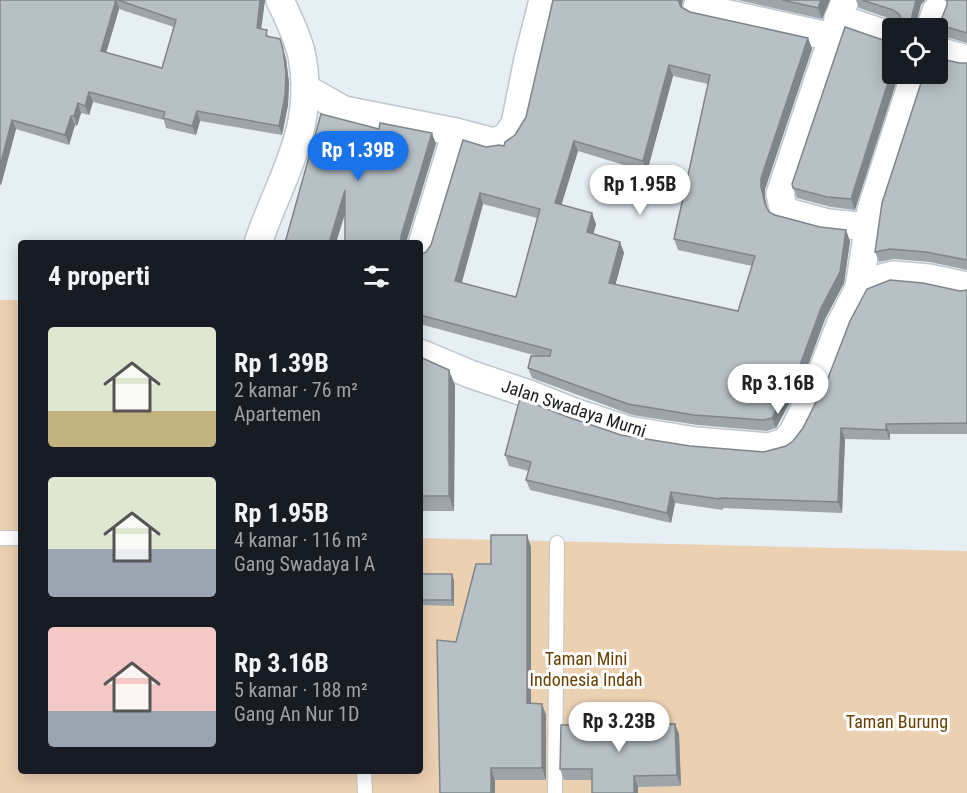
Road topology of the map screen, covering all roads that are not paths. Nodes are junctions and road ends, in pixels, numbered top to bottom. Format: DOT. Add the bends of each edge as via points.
graph roads {
  1 [pos="280,0"];
  2 [pos="543,0"];
  3 [pos="700,0"];
  4 [pos="838,18"];
  5 [pos="882,33"];
  6 [pos="948,54"];
  7 [pos="967,59"];
  8 [pos="912,84"];
  9 [pos="305,88"];
  10 [pos="456,132"];
  11 [pos="869,227"];
  12 [pos="259,240"];
  13 [pos="423,241"];
  14 [pos="967,286"];
  15 [pos="859,288"];
  16 [pos="423,354"];
  17 [pos="0,538"];
  18 [pos="18,538"];
  19 [pos="557,543"];
  20 [pos="364,774"];
  21 [pos="365,793"];
  22 [pos="555,793"];
  1 -- 9 [label="street" via="302,55"];
  2 -- 10 [label="street" via="515,124 506,137 494,142"];
  3 -- 4 [label="street" via="697,7"];
  4 -- 5 [label="street"];
  4 -- 11 [label="street" via="780,194 784,211 828,223"];
  6 -- 7 [label="street"];
  8 -- 11 [label="street"];
  9 -- 10 [label="street" via="344,110"];
  9 -- 12 [label="street" via="304,120 293,158"];
  10 -- 13 [label="street"];
  11 -- 15 [label="street"];
  14 -- 15 [label="street" via="893,275"];
  15 -- 16 [label="street, Jalan Swadaya Murni" via="793,432 785,442 769,447 696,441 627,429"];
  17 -- 18 [label="lane"];
  19 -- 22 [label="lane"];
  20 -- 21 [label="lane"];
}
